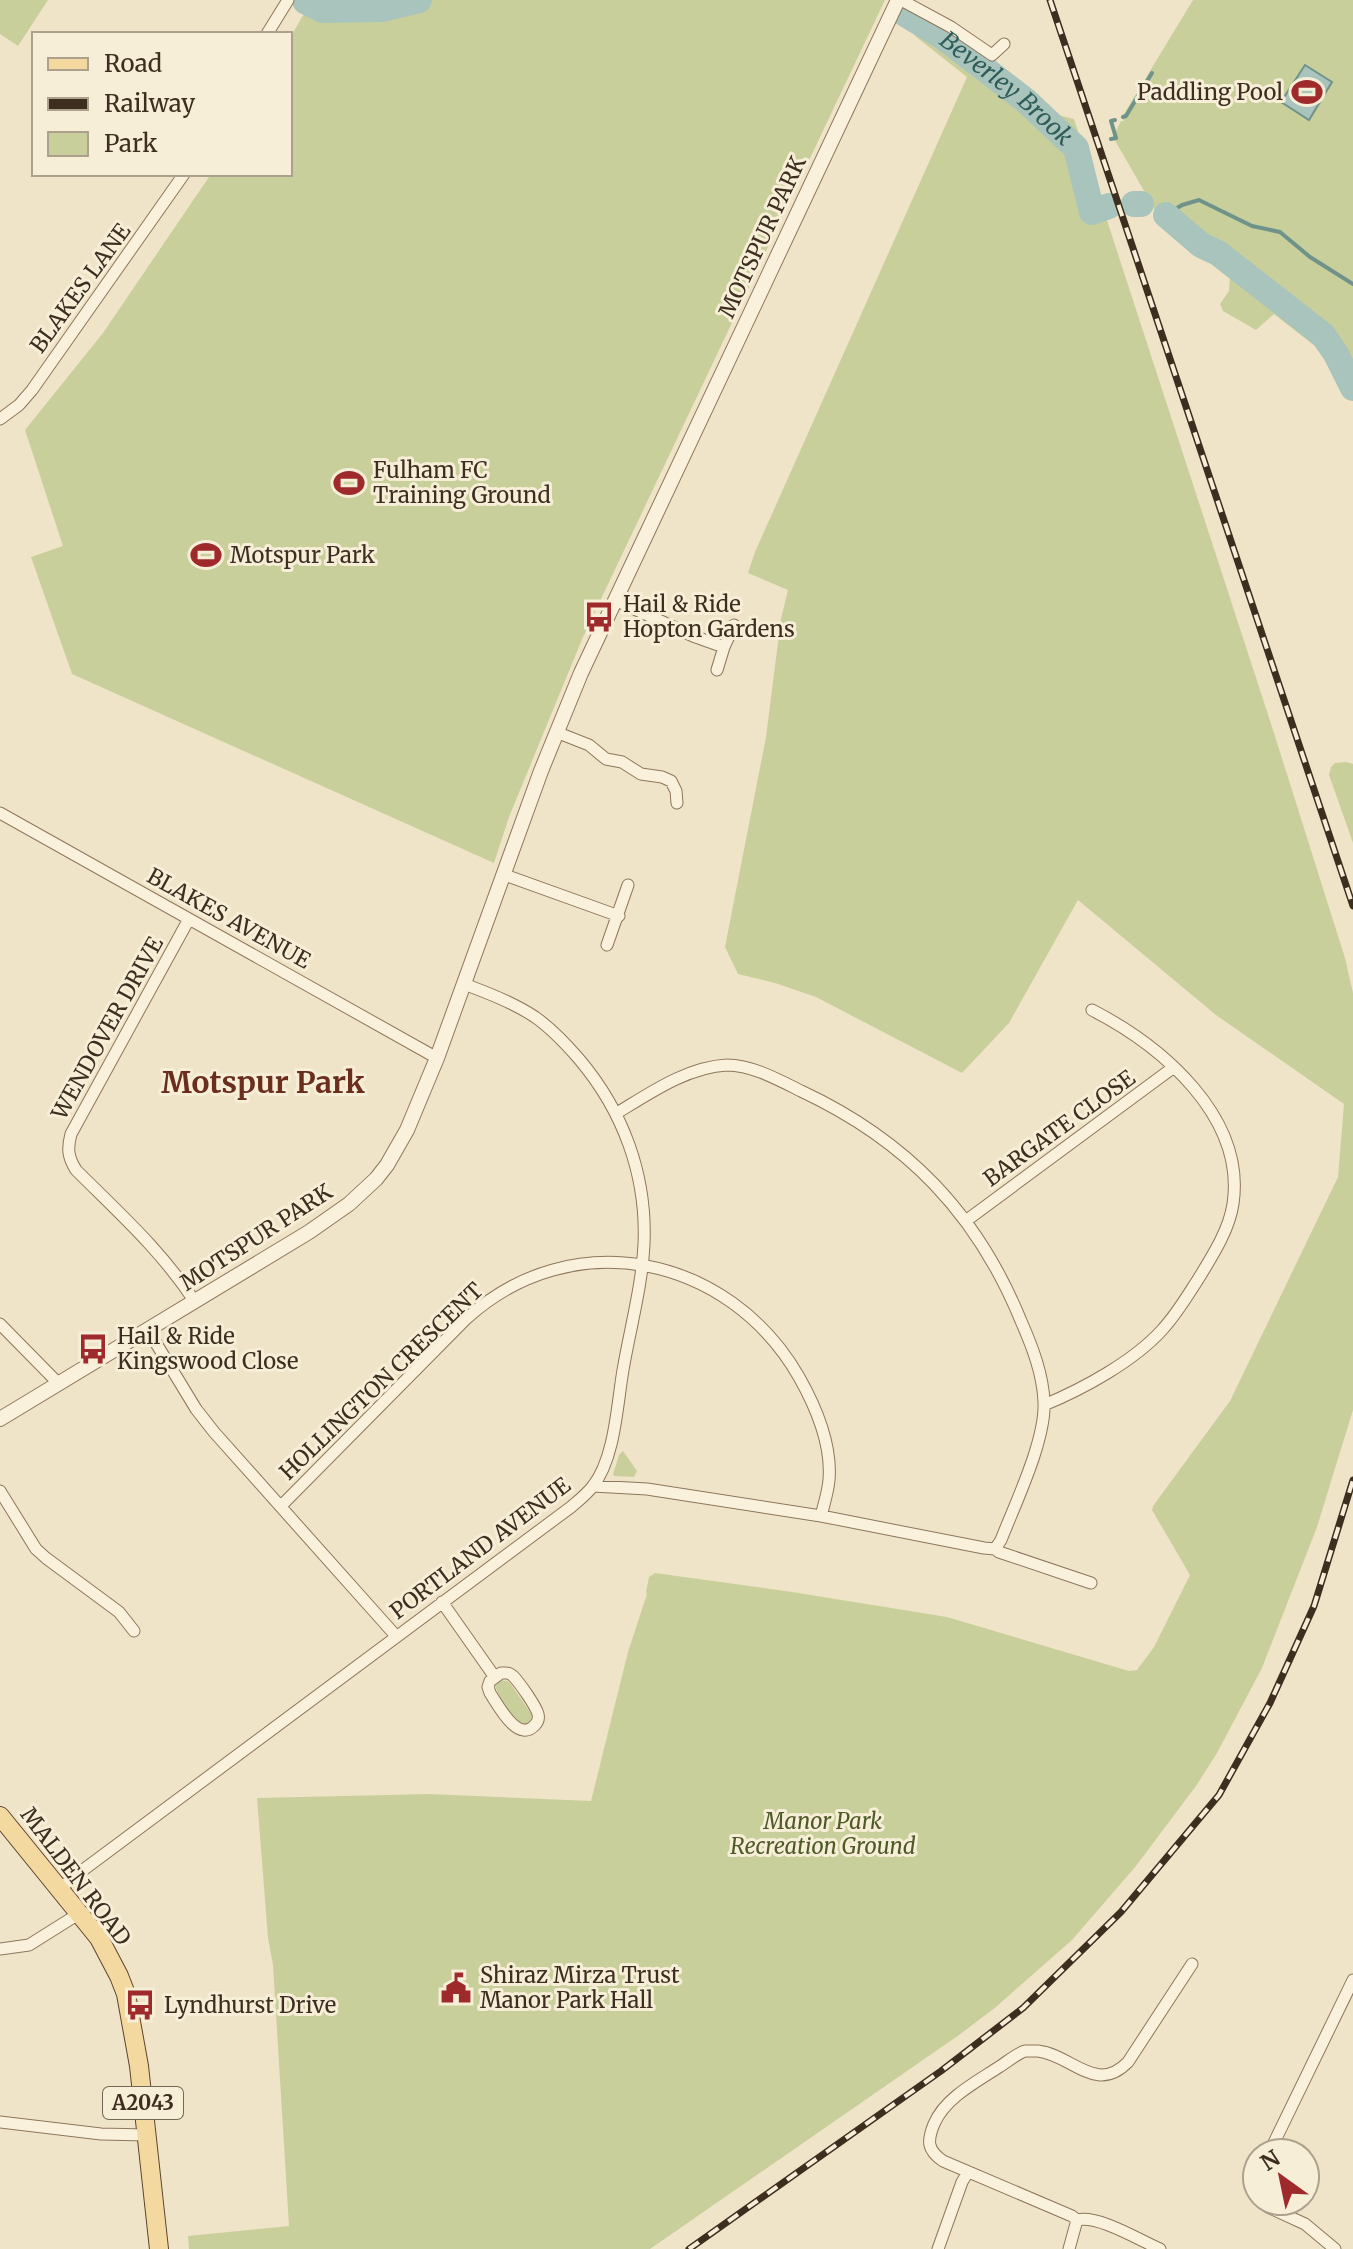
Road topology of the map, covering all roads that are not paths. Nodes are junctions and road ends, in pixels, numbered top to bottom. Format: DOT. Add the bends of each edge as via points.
graph roads {
  1 [pos="288,0"];
  2 [pos="898,2"];
  3 [pos="268,32"];
  4 [pos="1004,44"];
  5 [pos="183,176"];
  6 [pos="0,419"];
  7 [pos="615,600"];
  8 [pos="734,625"];
  9 [pos="724,647"];
  10 [pos="717,670"];
  11 [pos="556,732"];
  12 [pos="677,803"];
  13 [pos="0,813"];
  14 [pos="505,875"];
  15 [pos="628,885"];
  16 [pos="619,916"];
  17 [pos="189,919"];
  18 [pos="607,945"];
  19 [pos="464,984"];
  20 [pos="1092,1010"];
  21 [pos="437,1058"];
  22 [pos="1174,1067"];
  23 [pos="617,1113"];
  24 [pos="967,1220"];
  25 [pos="642,1265"];
  26 [pos="195,1302"];
  27 [pos="0,1324"];
  28 [pos="148,1330"];
  29 [pos="59,1384"];
  30 [pos="1044,1405"];
  31 [pos="0,1419"];
  32 [pos="593,1486"];
  33 [pos="0,1491"];
  34 [pos="281,1506"];
  35 [pos="821,1516"];
  36 [pos="995,1549"];
  37 [pos="1091,1583"];
  38 [pos="442,1602"];
  39 [pos="134,1631"];
  40 [pos="396,1636"];
  41 [pos="494,1676"];
  42 [pos="0,1816"];
  43 [pos="60,1889"];
  44 [pos="80,1913"];
  45 [pos="0,1949"];
  46 [pos="1192,1964"];
  47 [pos="1353,1980"];
  48 [pos="0,2122"];
  49 [pos="147,2135"];
  50 [pos="1277,2137"];
  51 [pos="968,2172"];
  52 [pos="1290,2217"];
  53 [pos="1077,2220"];
  54 [pos="159,2249"];
  55 [pos="938,2249"];
  56 [pos="1069,2249"];
  57 [pos="1160,2249"];
  58 [pos="1335,2249"];
  1 -- 3 [label="street"];
  2 -- 4 [label="street" via="951,27 992,55"];
  2 -- 7 [label="street, MOTSPUR PARK"];
  5 -- 6 [label="street, BLAKES LANE" via="32,390"];
  7 -- 9 [label="street"];
  7 -- 11 [label="street, MOTSPUR PARK"];
  8 -- 9 [label="street"];
  9 -- 10 [label="street"];
  11 -- 12 [label="street" via="641,774 671,781"];
  11 -- 14 [label="street, MOTSPUR PARK"];
  13 -- 17 [label="street, BLAKES AVENUE"];
  14 -- 16 [label="street"];
  14 -- 19 [label="street, MOTSPUR PARK"];
  15 -- 16 [label="street"];
  16 -- 18 [label="street"];
  17 -- 21 [label="street, BLAKES AVENUE"];
  17 -- 26 [label="street, WENDOVER DRIVE" via="71,1134 68,1158 160,1253"];
  19 -- 21 [label="street, MOTSPUR PARK"];
  19 -- 23 [label="street" via="523,1010 553,1031"];
  20 -- 22 [label="street, BARGATE CLOSE"];
  21 -- 26 [label="street, MOTSPUR PARK" via="399,1148 376,1179 309,1232"];
  22 -- 24 [label="street, BARGATE CLOSE"];
  22 -- 30 [label="street, BARGATE CLOSE" via="1214,1116 1233,1160 1233,1207 1224,1231 1161,1332 1111,1369"];
  23 -- 24 [label="street" via="698,1071 730,1065 749,1069 814,1097 877,1133 928,1176"];
  23 -- 25 [label="street" via="637,1174"];
  24 -- 30 [label="street" via="1019,1315 1040,1374"];
  25 -- 32 [label="street" via="611,1439"];
  25 -- 34 [label="street, HOLLINGTON CRESCENT" via="557,1268 494,1296"];
  25 -- 35 [label="street, HOLLINGTON CRESCENT" via="721,1295 781,1350 812,1401 827,1447 829,1481"];
  26 -- 28 [label="street, MOTSPUR PARK"];
  27 -- 29 [label="street"];
  28 -- 29 [label="street, MOTSPUR PARK"];
  28 -- 34 [label="street" via="205,1420"];
  29 -- 31 [label="street, MOTSPUR PARK"];
  30 -- 36 [label="street" via="1034,1451"];
  32 -- 35 [label="street, PORTLAND AVENUE" via="647,1489"];
  32 -- 38 [label="street, PORTLAND AVENUE"];
  33 -- 39 [label="street" via="36,1549 119,1612"];
  34 -- 40 [label="street"];
  35 -- 36 [label="street, PORTLAND AVENUE"];
  36 -- 37 [label="street, PORTLAND AVENUE"];
  38 -- 40 [label="street, PORTLAND AVENUE"];
  38 -- 41 [label="street"];
  40 -- 43 [label="street, PORTLAND AVENUE"];
  41 -- 41 [label="street" via="513,1677 536,1708 533,1728 519,1730 513,1725 490,1693"];
  42 -- 43 [label="main road, MALDEN ROAD / A2043"];
  43 -- 44 [label="main road, MALDEN ROAD / A2043"];
  44 -- 45 [label="street" via="29,1945"];
  44 -- 49 [label="main road, MALDEN ROAD / A2043" via="110,1956 126,1994"];
  46 -- 51 [label="street" via="1128,2062 1112,2074 1096,2075 1049,2053 1026,2051 966,2088 943,2109 929,2147 943,2161"];
  47 -- 50 [label="street"];
  48 -- 49 [label="street"];
  49 -- 54 [label="main road, MALDEN ROAD / A2043"];
  51 -- 53 [label="street"];
  51 -- 55 [label="street"];
  52 -- 58 [label="street"];
  53 -- 56 [label="street"];
  53 -- 57 [label="street" via="1100,2222"];
}
